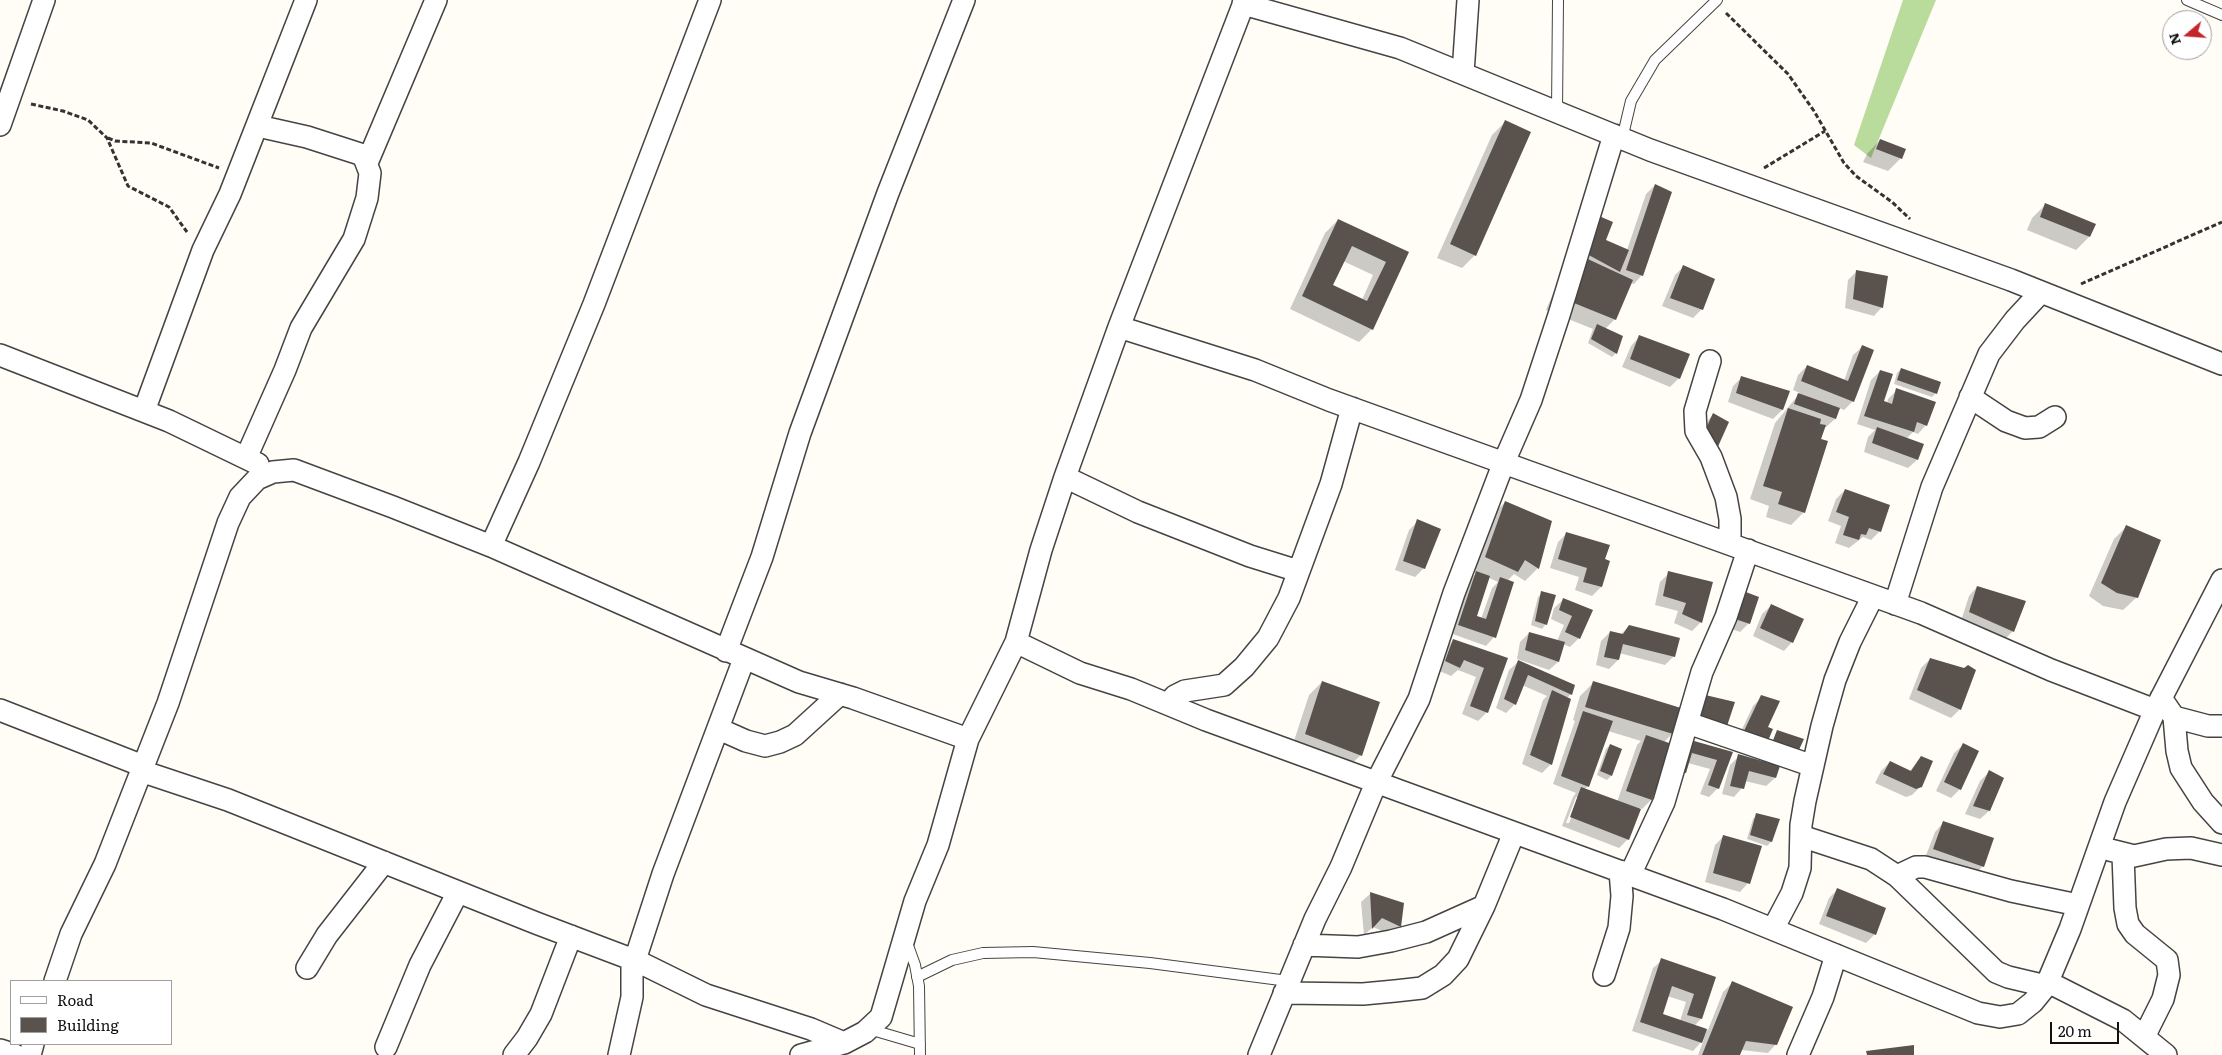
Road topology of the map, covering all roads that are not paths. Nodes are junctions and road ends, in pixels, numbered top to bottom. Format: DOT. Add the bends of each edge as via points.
graph roads {
  1 [pos="44,0"];
  2 [pos="306,0"];
  3 [pos="436,0"];
  4 [pos="964,0"];
  5 [pos="1468,0"];
  6 [pos="1558,0"];
  7 [pos="2187,0"];
  8 [pos="709,1"];
  9 [pos="1716,1"];
  10 [pos="1244,2"];
  11 [pos="2222,15"];
  12 [pos="1463,73"];
  13 [pos="1557,112"];
  14 [pos="0,125"];
  15 [pos="258,126"];
  16 [pos="1618,137"];
  17 [pos="367,163"];
  18 [pos="2047,294"];
  19 [pos="1119,327"];
  20 [pos="0,355"];
  21 [pos="1710,361"];
  22 [pos="2222,364"];
  23 [pos="1970,397"];
  24 [pos="1352,408"];
  25 [pos="144,411"];
  26 [pos="2055,417"];
  27 [pos="246,458"];
  28 [pos="1504,462"];
  29 [pos="274,472"];
  30 [pos="1065,478"];
  31 [pos="491,546"];
  32 [pos="1739,547"];
  33 [pos="1298,571"];
  34 [pos="2222,580"];
  35 [pos="1872,596"];
  36 [pos="1895,604"];
  37 [pos="1016,642"];
  38 [pos="735,655"];
  39 [pos="840,694"];
  40 [pos="1168,704"];
  41 [pos="2163,708"];
  42 [pos="0,710"];
  43 [pos="1688,723"];
  44 [pos="2222,726"];
  45 [pos="719,729"];
  46 [pos="968,739"];
  47 [pos="1813,766"];
  48 [pos="142,768"];
  49 [pos="1376,783"];
  50 [pos="2222,823"];
  51 [pos="1514,833"];
  52 [pos="1801,836"];
  53 [pos="2099,846"];
  54 [pos="2123,855"];
  55 [pos="2222,855"];
  56 [pos="384,862"];
  57 [pos="1625,873"];
  58 [pos="1897,876"];
  59 [pos="458,892"];
  60 [pos="2078,905"];
  61 [pos="1484,906"];
  62 [pos="1773,929"];
  63 [pos="571,936"];
  64 [pos="905,938"];
  65 [pos="1304,946"];
  66 [pos="1836,955"];
  67 [pos="633,960"];
  68 [pos="307,968"];
  69 [pos="1604,975"];
  70 [pos="917,977"];
  71 [pos="55,980"];
  72 [pos="2047,984"];
  73 [pos="1286,987"];
  74 [pos="868,1029"];
  75 [pos="2144,1037"];
  76 [pos="844,1042"];
  77 [pos="920,1044"];
  78 [pos="386,1047"];
  79 [pos="0,1050"];
  80 [pos="15,1055"];
  81 [pos="514,1055"];
  82 [pos="619,1055"];
  83 [pos="801,1055"];
  84 [pos="920,1055"];
  85 [pos="1259,1055"];
  86 [pos="1798,1055"];
  87 [pos="2166,1055"];
  1 -- 14 [label="street"];
  2 -- 15 [label="street"];
  3 -- 17 [label="street"];
  4 -- 38 [label="street" via="800,433"];
  5 -- 12 [label="street"];
  6 -- 13 [label="lane"];
  7 -- 11 [label="lane"];
  8 -- 31 [label="street" via="594,304"];
  9 -- 16 [label="lane" via="1655,60 1631,101"];
  10 -- 12 [label="street" via="1400,48"];
  10 -- 19 [label="street"];
  12 -- 13 [label="street"];
  13 -- 16 [label="street"];
  15 -- 17 [label="street" via="334,144 363,155"];
  15 -- 25 [label="street" via="203,250"];
  16 -- 18 [label="street"];
  16 -- 28 [label="street" via="1531,400"];
  17 -- 27 [label="street" via="370,172 367,198 354,239 301,328"];
  18 -- 22 [label="street"];
  18 -- 23 [label="street" via="2015,320 1989,354"];
  19 -- 24 [label="street" via="1255,370"];
  19 -- 30 [label="street"];
  20 -- 25 [label="street"];
  21 -- 32 [label="street" via="1695,412 1696,431 1726,497"];
  23 -- 26 [label="street" via="2006,421 2025,428 2039,427"];
  23 -- 36 [label="street" via="1932,487"];
  24 -- 28 [label="street"];
  24 -- 33 [label="street" via="1331,484"];
  25 -- 27 [label="street"];
  27 -- 29 [label="street"];
  28 -- 32 [label="street"];
  28 -- 49 [label="street" via="1454,593 1419,699"];
  29 -- 31 [label="street" via="294,470"];
  29 -- 48 [label="street" via="257,479 240,497 228,523 168,702"];
  30 -- 33 [label="street" via="1138,512"];
  30 -- 37 [label="street"];
  31 -- 38 [label="street"];
  32 -- 35 [label="street"];
  32 -- 43 [label="street" via="1726,617 1702,672"];
  33 -- 40 [label="street" via="1289,598 1268,638 1244,667 1224,685 1185,692"];
  34 -- 41 [label="street"];
  35 -- 36 [label="street"];
  35 -- 47 [label="street" via="1836,680"];
  36 -- 41 [label="street" via="2051,670"];
  37 -- 40 [label="street" via="1080,672"];
  37 -- 46 [label="street"];
  38 -- 39 [label="street" via="800,682"];
  38 -- 45 [label="street"];
  39 -- 45 [label="street" via="802,729 780,742 765,746"];
  39 -- 46 [label="street"];
  40 -- 49 [label="street"];
  41 -- 44 [label="street" via="2208,726"];
  41 -- 50 [label="street" via="2181,768 2203,802"];
  41 -- 53 [label="street"];
  42 -- 48 [label="street"];
  43 -- 47 [label="street"];
  43 -- 57 [label="street" via="1664,802"];
  45 -- 67 [label="street"];
  46 -- 64 [label="street" via="938,845 915,902"];
  47 -- 52 [label="street"];
  48 -- 56 [label="street"];
  48 -- 71 [label="street"];
  49 -- 51 [label="street"];
  49 -- 65 [label="street"];
  51 -- 57 [label="street"];
  51 -- 61 [label="street"];
  52 -- 58 [label="street" via="1871,858"];
  52 -- 62 [label="street" via="1800,868 1792,893"];
  53 -- 54 [label="street"];
  53 -- 60 [label="street"];
  54 -- 55 [label="street" via="2191,848"];
  54 -- 75 [label="street" via="2128,924 2135,934 2167,960 2169,975 2163,999"];
  56 -- 59 [label="street"];
  56 -- 68 [label="street" via="327,935"];
  57 -- 62 [label="street"];
  57 -- 69 [label="street" via="1619,928"];
  58 -- 60 [label="street" via="1916,867 1925,867 2011,891"];
  58 -- 72 [label="street" via="1996,972"];
  59 -- 63 [label="street"];
  59 -- 78 [label="street" via="420,965"];
  60 -- 72 [label="street"];
  61 -- 65 [label="street" via="1426,932 1391,941 1358,947"];
  61 -- 73 [label="street" via="1458,958 1443,975 1422,988 1364,994"];
  62 -- 66 [label="street"];
  63 -- 67 [label="street"];
  63 -- 81 [label="street" via="541,1014"];
  64 -- 70 [label="lane"];
  64 -- 74 [label="street" via="881,1018"];
  65 -- 73 [label="street"];
  66 -- 72 [label="street" via="1978,1013 2000,1018 2018,1014"];
  66 -- 86 [label="street"];
  67 -- 76 [label="street" via="706,995"];
  67 -- 82 [label="street" via="632,997"];
  70 -- 73 [label="lane" via="952,960 983,953 1033,952 1150,963"];
  70 -- 77 [label="lane"];
  72 -- 75 [label="street" via="2124,1020"];
  73 -- 85 [label="street"];
  74 -- 76 [label="street"];
  74 -- 77 [label="lane"];
  75 -- 87 [label="street"];
  76 -- 83 [label="street"];
  77 -- 84 [label="lane"];
  79 -- 80 [label="street"];
}
